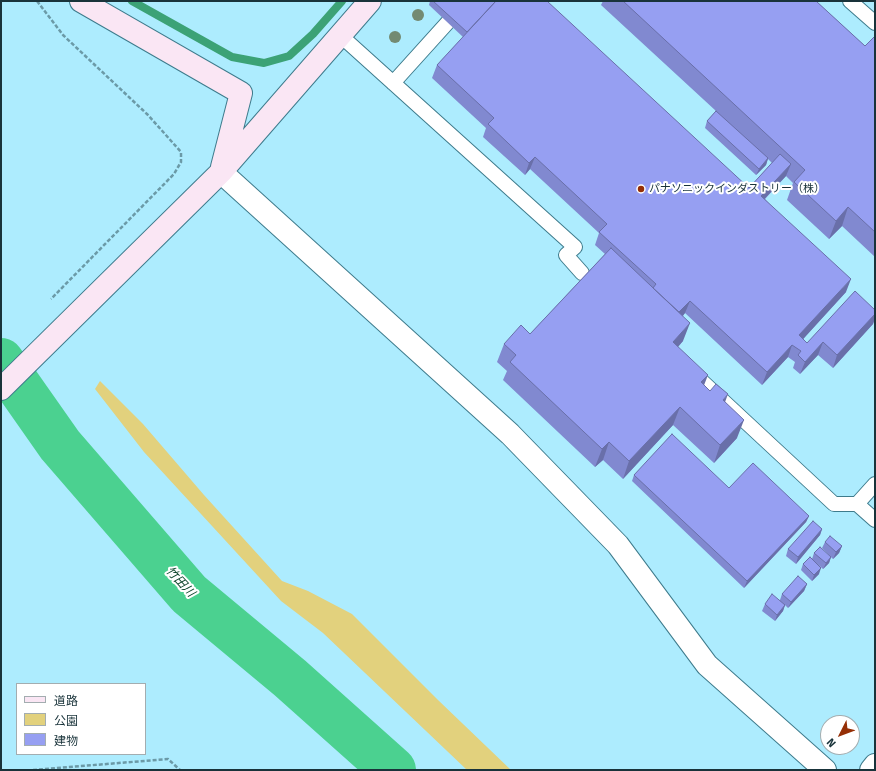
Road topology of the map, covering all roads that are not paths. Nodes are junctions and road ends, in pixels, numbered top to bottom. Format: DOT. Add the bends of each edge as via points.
graph roads {
  1 [pos="81,1"];
  2 [pos="370,1"];
  3 [pos="467,1"];
  4 [pos="850,1"];
  5 [pos="875,23"];
  6 [pos="340,35"];
  7 [pos="393,82"];
  8 [pos="221,172"];
  9 [pos="582,273"];
  10 [pos="684,364"];
  11 [pos="1,389"];
  12 [pos="875,484"];
  13 [pos="857,504"];
  14 [pos="875,520"];
  15 [pos="875,766"];
  16 [pos="824,770"];
  17 [pos="871,770"];
  1 -- 8 [label="street" via="241,93"];
  2 -- 6 [label="street"];
  3 -- 7 [label="lane"];
  4 -- 5 [label="lane"];
  6 -- 7 [label="lane"];
  6 -- 8 [label="street"];
  7 -- 9 [label="lane" via="575,247 566,255"];
  8 -- 11 [label="street"];
  8 -- 16 [label="street" via="510,434 618,545 707,665"];
  10 -- 13 [label="lane" via="834,504"];
  12 -- 13 [label="lane"];
  13 -- 14 [label="lane"];
  15 -- 17 [label="street"];
}
